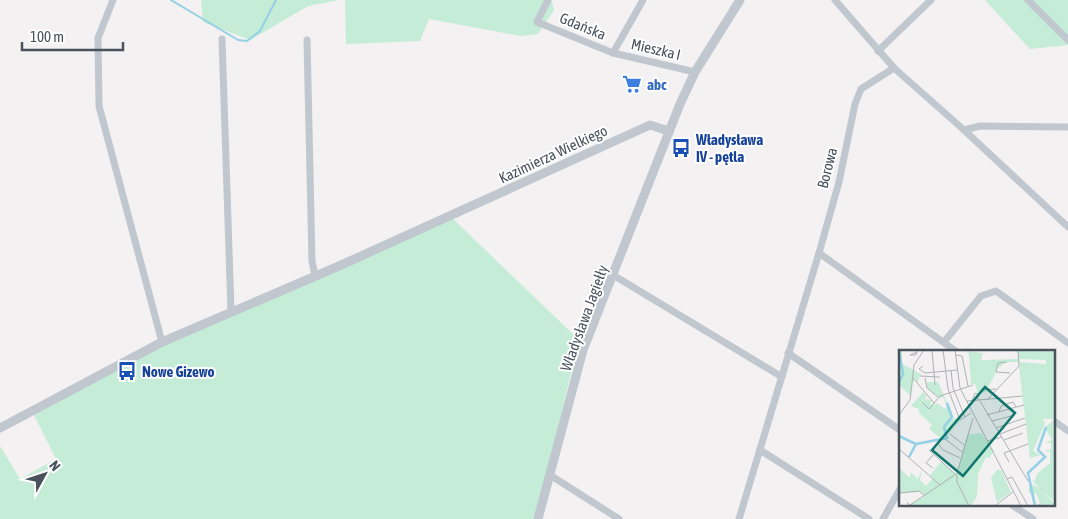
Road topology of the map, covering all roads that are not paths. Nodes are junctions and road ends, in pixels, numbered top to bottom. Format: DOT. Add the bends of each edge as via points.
graph roads {
  1 [pos="112,0"];
  2 [pos="548,0"];
  3 [pos="643,0"];
  4 [pos="740,0"];
  5 [pos="835,0"];
  6 [pos="931,0"];
  7 [pos="1028,0"];
  8 [pos="222,39"];
  9 [pos="307,40"];
  10 [pos="1068,40"];
  11 [pos="878,51"];
  12 [pos="613,53"];
  13 [pos="894,68"];
  14 [pos="695,72"];
  15 [pos="1068,127"];
  16 [pos="964,130"];
  17 [pos="669,131"];
  18 [pos="1068,227"];
  19 [pos="819,253"];
  20 [pos="613,275"];
  21 [pos="315,276"];
  22 [pos="231,311"];
  23 [pos="162,342"];
  24 [pos="944,342"];
  25 [pos="1068,343"];
  26 [pos="954,350"];
  27 [pos="788,353"];
  28 [pos="782,378"];
  29 [pos="1056,423"];
  30 [pos="0,428"];
  31 [pos="899,429"];
  32 [pos="1068,431"];
  33 [pos="760,450"];
  34 [pos="550,475"];
  35 [pos="899,491"];
  36 [pos="1014,506"];
  37 [pos="538,519"];
  38 [pos="619,519"];
  39 [pos="739,519"];
  40 [pos="869,519"];
  41 [pos="883,519"];
  42 [pos="1033,519"];
  1 -- 23 [label="street" via="98,38 99,106"];
  2 -- 12 [label="street, Gdańska" via="537,22"];
  3 -- 12 [label="street, Mieszka I"];
  4 -- 14 [label="street, Władysława Jagiełły"];
  5 -- 11 [label="street"];
  6 -- 11 [label="street"];
  7 -- 10 [label="street"];
  8 -- 22 [label="street"];
  9 -- 21 [label="street"];
  11 -- 13 [label="street"];
  12 -- 14 [label="street, Mieszka I"];
  13 -- 16 [label="street"];
  13 -- 19 [label="street, Borowa" via="861,89"];
  14 -- 17 [label="street, Władysława Jagiełły"];
  15 -- 16 [label="street" via="980,126"];
  16 -- 18 [label="street"];
  17 -- 20 [label="street, Władysława Jagiełły"];
  17 -- 21 [label="street, Kazimierza Wielkiego" via="650,125"];
  19 -- 24 [label="street"];
  19 -- 27 [label="street, Borowa"];
  20 -- 28 [label="street"];
  20 -- 34 [label="street, Władysława Jagiełły" via="584,350"];
  21 -- 22 [label="street, Kazimierza Wielkiego"];
  22 -- 23 [label="street, Kazimierza Wielkiego"];
  23 -- 30 [label="street, Kazimierza Wielkiego"];
  24 -- 25 [label="street" via="981,296 996,291"];
  24 -- 26 [label="street"];
  27 -- 28 [label="street, Borowa"];
  27 -- 31 [label="street"];
  28 -- 33 [label="street, Borowa"];
  29 -- 32 [label="street"];
  33 -- 39 [label="street, Borowa"];
  33 -- 40 [label="street"];
  34 -- 37 [label="street, Władysława Jagiełły"];
  34 -- 38 [label="street"];
  35 -- 41 [label="street"];
  36 -- 42 [label="street"];
}
